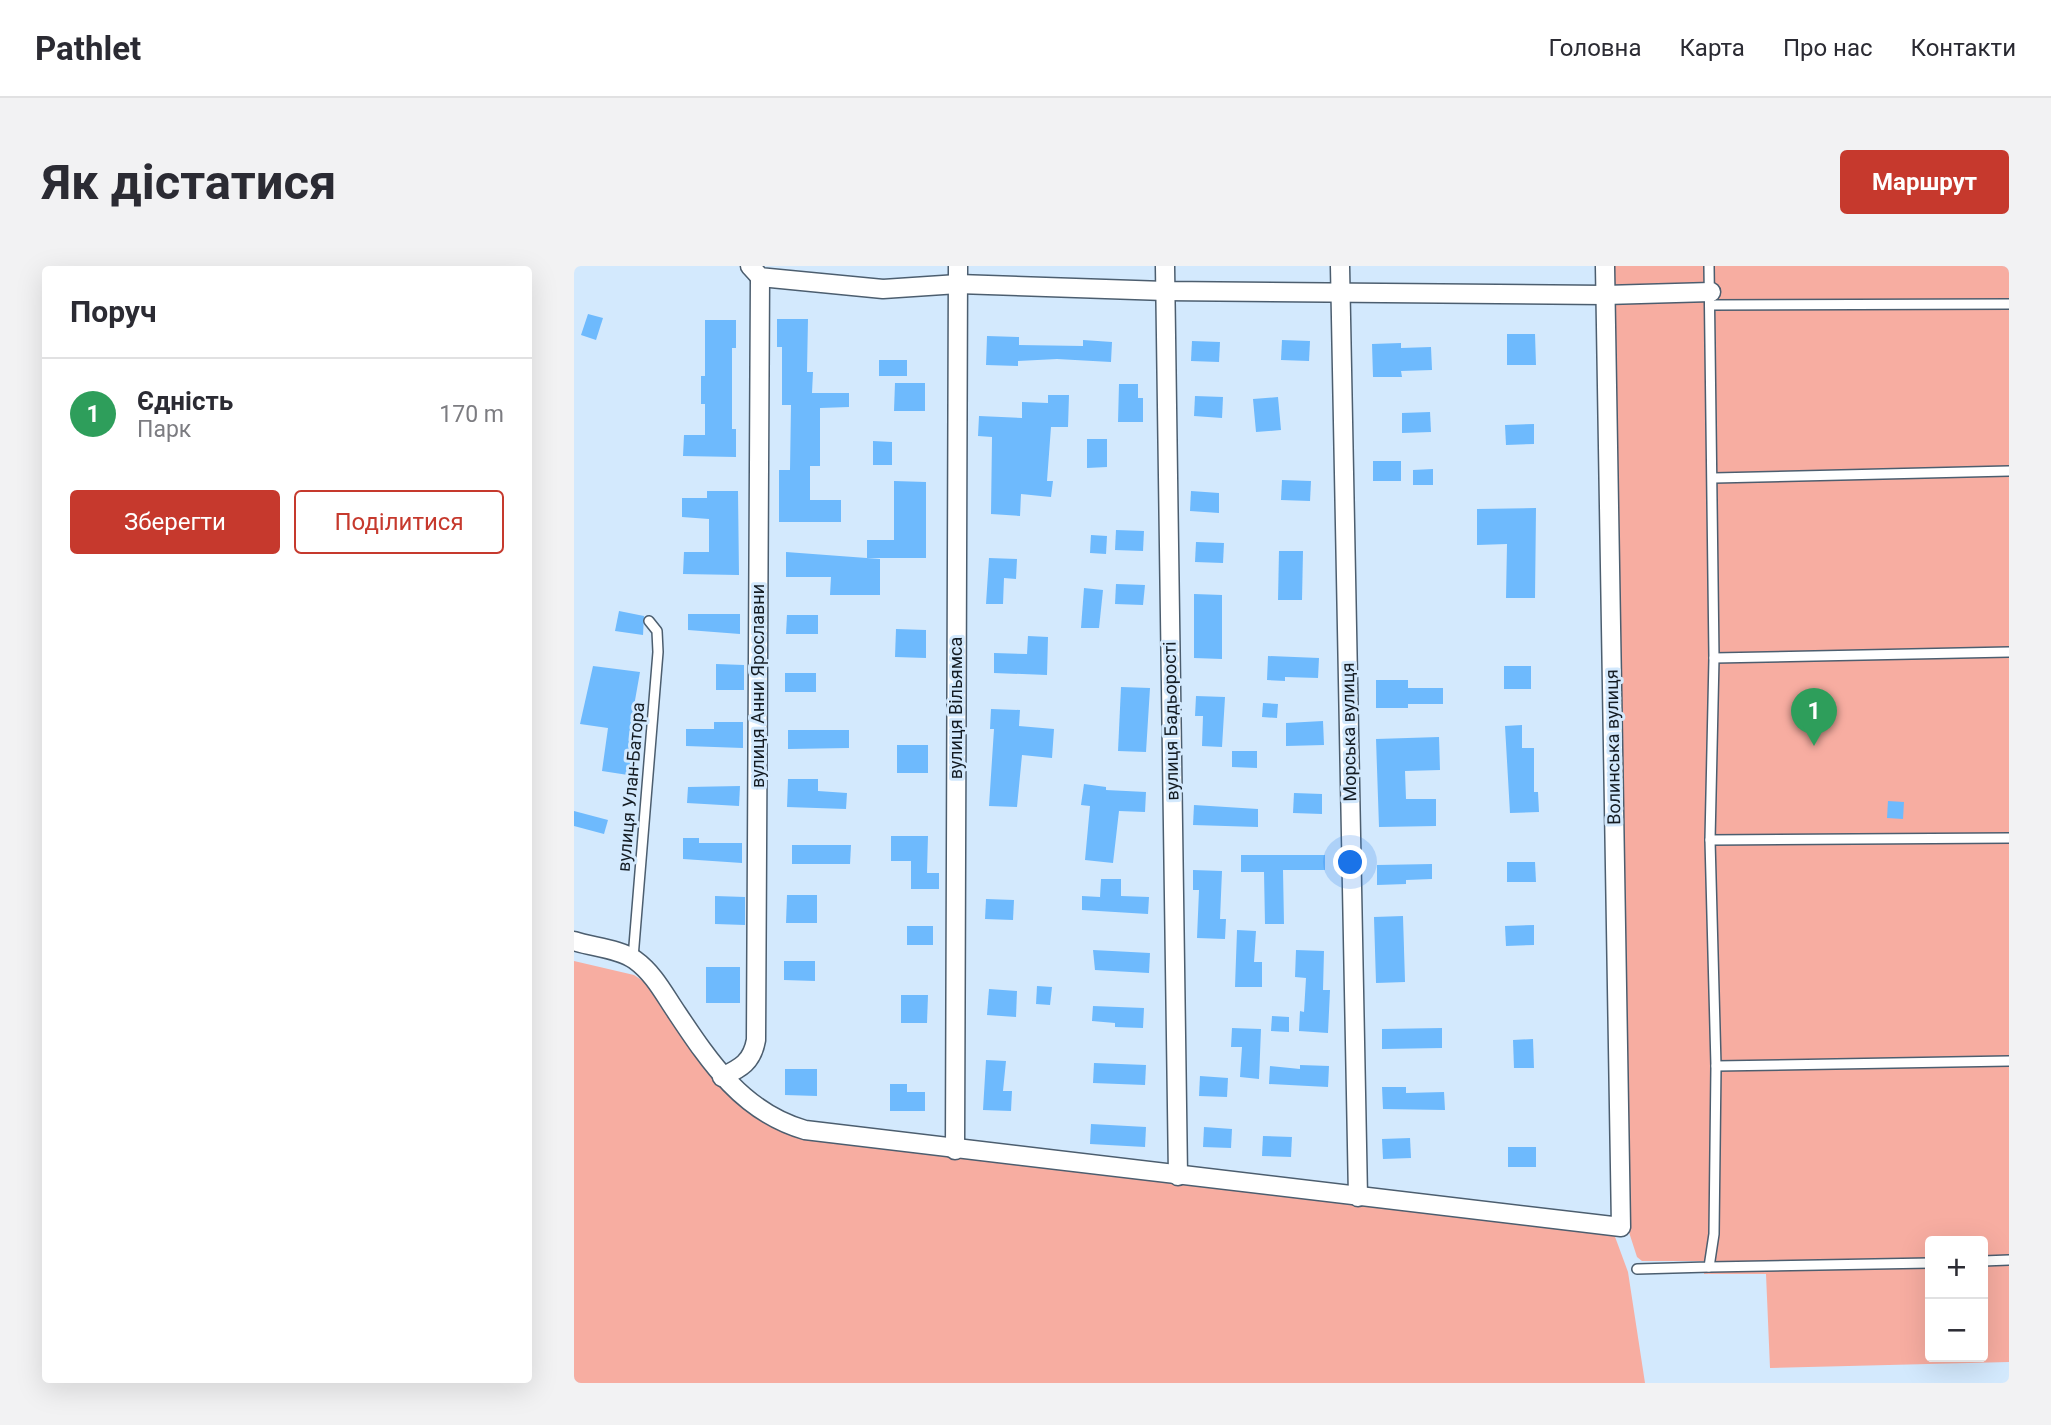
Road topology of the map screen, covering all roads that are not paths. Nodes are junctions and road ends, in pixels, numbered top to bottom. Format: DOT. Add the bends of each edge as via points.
graph roads {
  1 [pos="1165,266"];
  2 [pos="1340,266"];
  3 [pos="1605,266"];
  4 [pos="1709,266"];
  5 [pos="755,272"];
  6 [pos="958,275"];
  7 [pos="1165,291"];
  8 [pos="1340,292"];
  9 [pos="1605,295"];
  10 [pos="1711,298"];
  11 [pos="2009,304"];
  12 [pos="2009,471"];
  13 [pos="1714,478"];
  14 [pos="649,621"];
  15 [pos="2009,652"];
  16 [pos="1714,658"];
  17 [pos="2009,838"];
  18 [pos="1710,839"];
  19 [pos="574,942"];
  20 [pos="633,958"];
  21 [pos="2009,1061"];
  22 [pos="1716,1066"];
  23 [pos="722,1077"];
  24 [pos="955,1150"];
  25 [pos="1178,1176"];
  26 [pos="1358,1197"];
  27 [pos="1988,1261"];
  28 [pos="2009,1261"];
  29 [pos="1925,1263"];
  30 [pos="1709,1267"];
  31 [pos="1637,1269"];
  1 -- 7 [label="street, вулиця Бадьорості"];
  2 -- 8 [label="street, Морська вулиця"];
  3 -- 9 [label="street, Волинська вулиця"];
  4 -- 10 [label="lane"];
  5 -- 6 [label="street" via="883,289"];
  5 -- 23 [label="street, вулиця Анни Ярославни" via="756,1040 746,1064"];
  6 -- 7 [label="street"];
  6 -- 24 [label="street, вулиця Вільямса"];
  7 -- 8 [label="street"];
  7 -- 25 [label="street, вулиця Бадьорості"];
  8 -- 9 [label="street"];
  8 -- 26 [label="street, Морська вулиця"];
  9 -- 10 [label="street"];
  9 -- 26 [label="street, Волинська вулиця" via="1621,1227"];
  10 -- 11 [label="lane"];
  10 -- 13 [label="lane"];
  12 -- 13 [label="lane"];
  13 -- 16 [label="lane"];
  14 -- 20 [label="lane, вулиця Улан-Батора" via="657,631 657,652"];
  15 -- 16 [label="lane"];
  16 -- 18 [label="lane"];
  17 -- 18 [label="lane"];
  18 -- 22 [label="lane"];
  19 -- 20 [label="street"];
  20 -- 23 [label="street" via="652,975"];
  21 -- 22 [label="lane"];
  22 -- 30 [label="lane" via="1714,1234"];
  23 -- 24 [label="street" via="758,1110 782,1124"];
  24 -- 25 [label="street"];
  25 -- 26 [label="street"];
  27 -- 28 [label="lane"];
  29 -- 30 [label="lane"];
  30 -- 31 [label="lane"];
}
